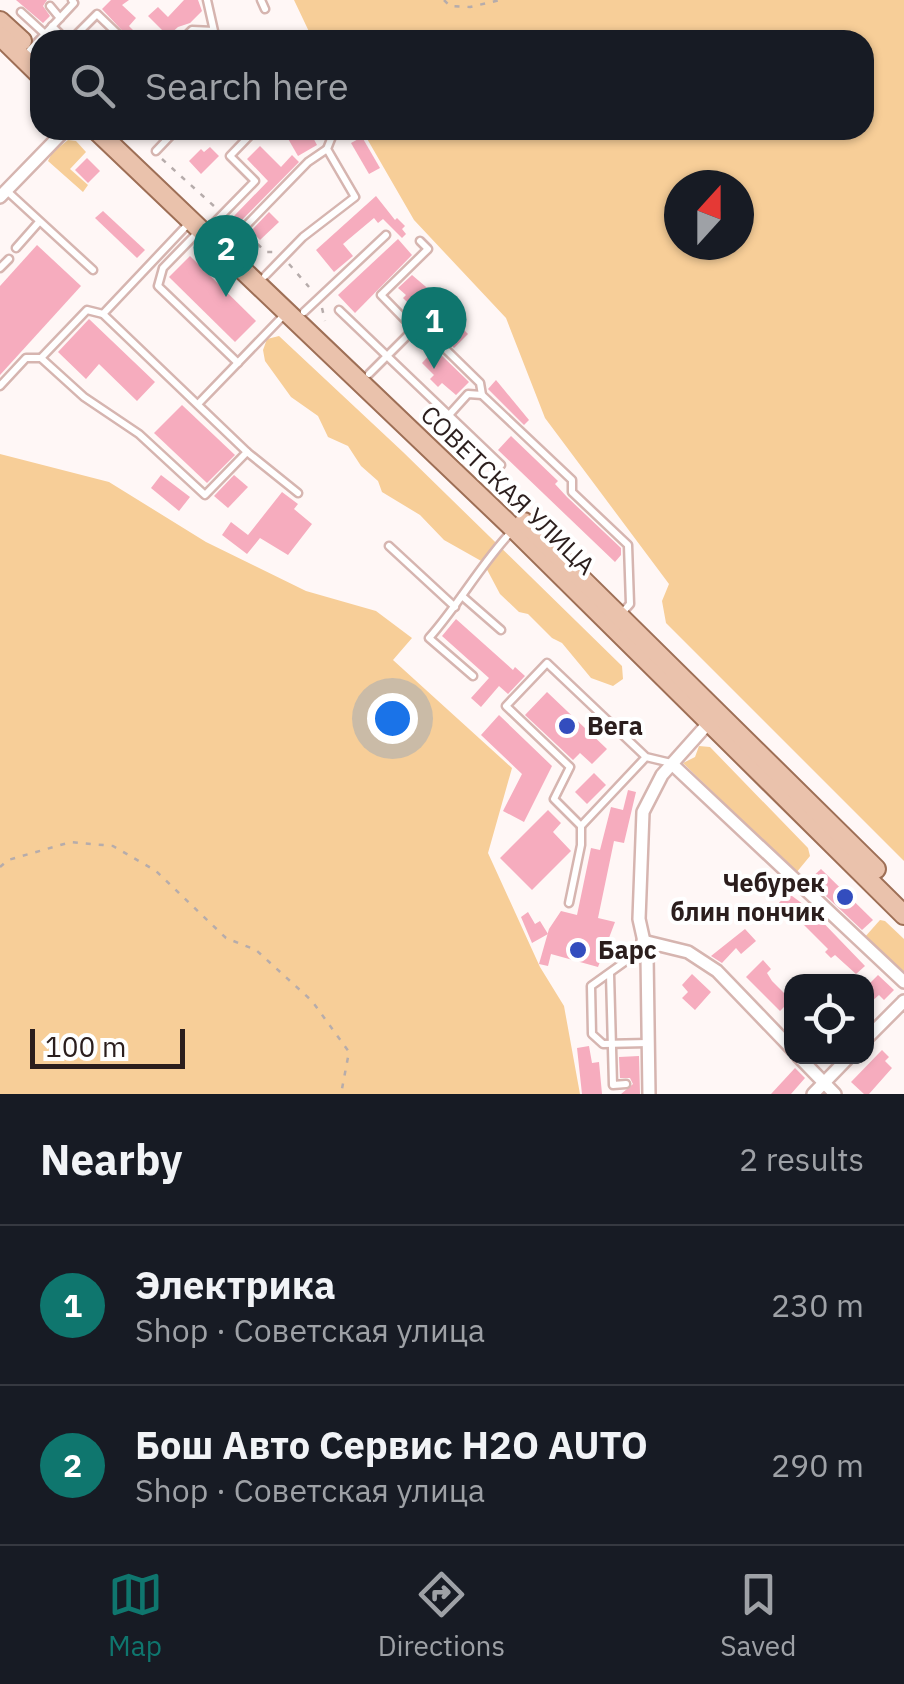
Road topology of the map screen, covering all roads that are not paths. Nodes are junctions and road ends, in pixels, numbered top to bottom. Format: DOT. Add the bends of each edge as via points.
graph roads {
  1 [pos="59,0"];
  2 [pos="72,0"];
  3 [pos="207,0"];
  4 [pos="261,0"];
  5 [pos="50,6"];
  6 [pos="265,9"];
  7 [pos="68,10"];
  8 [pos="21,12"];
  9 [pos="60,18"];
  10 [pos="0,21"];
  11 [pos="52,26"];
  12 [pos="40,30"];
  13 [pos="48,30"];
  14 [pos="57,30"];
  15 [pos="80,30"];
  16 [pos="114,30"];
  17 [pos="192,30"];
  18 [pos="206,30"];
  19 [pos="214,30"];
  20 [pos="0,36"];
  21 [pos="30,49"];
  22 [pos="30,65"];
  23 [pos="55,140"];
  24 [pos="108,140"];
  25 [pos="124,140"];
  26 [pos="166,140"];
  27 [pos="246,140"];
  28 [pos="331,140"];
  29 [pos="327,149"];
  30 [pos="156,151"];
  31 [pos="3,194"];
  32 [pos="39,222"];
  33 [pos="207,222"];
  34 [pos="386,235"];
  35 [pos="236,236"];
  36 [pos="420,242"];
  37 [pos="16,248"];
  38 [pos="9,259"];
  39 [pos="0,268"];
  40 [pos="93,270"];
  41 [pos="266,276"];
  42 [pos="339,310"];
  43 [pos="296,312"];
  44 [pos="102,314"];
  45 [pos="414,329"];
  46 [pos="387,356"];
  47 [pos="41,358"];
  48 [pos="238,362"];
  49 [pos="369,374"];
  50 [pos="0,386"];
  51 [pos="482,395"];
  52 [pos="198,404"];
  53 [pos="448,415"];
  54 [pos="248,452"];
  55 [pos="500,465"];
  56 [pos="298,493"];
  57 [pos="514,529"];
  58 [pos="389,546"];
  59 [pos="462,596"];
  60 [pos="455,607"];
  61 [pos="620,615"];
  62 [pos="501,630"];
  63 [pos="473,676"];
  64 [pos="715,717"];
  65 [pos="646,757"];
  66 [pos="672,764"];
  67 [pos="581,826"];
  68 [pos="904,898"];
  69 [pos="569,903"];
  70 [pos="904,914"];
  71 [pos="644,944"];
  72 [pos="610,972"];
  73 [pos="904,982"];
  74 [pos="904,1001"];
  75 [pos="874,1031"];
  76 [pos="784,1041"];
  77 [pos="648,1043"];
  78 [pos="611,1044"];
  79 [pos="806,1064"];
  80 [pos="842,1064"];
  81 [pos="824,1083"];
  82 [pos="626,1084"];
  83 [pos="649,1094"];
  84 [pos="813,1094"];
  85 [pos="835,1094"];
  1 -- 7 [label="lane"];
  2 -- 7 [label="lane"];
  3 -- 19 [label="lane"];
  4 -- 6 [label="lane"];
  5 -- 9 [label="lane"];
  7 -- 9 [label="lane"];
  8 -- 12 [label="lane"];
  9 -- 11 [label="lane"];
  10 -- 21 [label="main road"];
  11 -- 13 [label="lane"];
  11 -- 14 [label="lane"];
  15 -- 16 [label="lane" via="97,14"];
  17 -- 18 [label="lane"];
  20 -- 22 [label="main road"];
  23 -- 31 [label="street"];
  24 -- 33 [label="main road, СОВЕТСКАЯ УЛИЦА"];
  25 -- 33 [label="main road, СОВЕТСКАЯ УЛИЦА"];
  26 -- 30 [label="lane"];
  27 -- 33 [label="lane" via="230,156 255,181"];
  28 -- 29 [label="lane"];
  29 -- 35 [label="lane"];
  29 -- 41 [label="lane" via="355,197"];
  31 -- 32 [label="lane"];
  32 -- 37 [label="lane"];
  32 -- 40 [label="lane"];
  33 -- 35 [label="main road, СОВЕТСКАЯ УЛИЦА"];
  33 -- 43 [label="main road, СОВЕТСКАЯ УЛИЦА"];
  33 -- 44 [label="lane"];
  33 -- 48 [label="lane" via="163,268 158,286"];
  34 -- 43 [label="lane"];
  35 -- 41 [label="main road, СОВЕТСКАЯ УЛИЦА"];
  36 -- 45 [label="lane" via="428,249 381,294"];
  38 -- 39 [label="lane"];
  41 -- 43 [label="main road, СОВЕТСКАЯ УЛИЦА"];
  42 -- 46 [label="lane"];
  43 -- 48 [label="lane"];
  43 -- 49 [label="main road, СОВЕТСКАЯ УЛИЦА"];
  43 -- 57 [label="main road, СОВЕТСКАЯ УЛИЦА"];
  44 -- 47 [label="lane" via="87,310"];
  44 -- 52 [label="lane"];
  45 -- 46 [label="lane"];
  45 -- 51 [label="lane" via="422,338 432,336 480,383"];
  46 -- 49 [label="lane"];
  46 -- 53 [label="lane"];
  47 -- 50 [label="lane" via="26,358"];
  47 -- 54 [label="lane" via="206,495"];
  48 -- 52 [label="lane"];
  49 -- 61 [label="main road, СОВЕТСКАЯ УЛИЦА"];
  51 -- 53 [label="lane" via="468,394"];
  51 -- 61 [label="lane" via="572,480 572,492 628,545 630,604"];
  52 -- 54 [label="lane"];
  53 -- 55 [label="lane"];
  54 -- 56 [label="lane"];
  57 -- 59 [label="lane" via="485,558"];
  57 -- 64 [label="main road, СОВЕТСКАЯ УЛИЦА"];
  58 -- 60 [label="lane"];
  59 -- 60 [label="lane"];
  59 -- 62 [label="lane"];
  60 -- 63 [label="lane" via="429,638"];
  61 -- 64 [label="main road, СОВЕТСКАЯ УЛИЦА"];
  64 -- 66 [label="street"];
  64 -- 68 [label="main road"];
  64 -- 70 [label="main road"];
  65 -- 66 [label="lane"];
  65 -- 67 [label="lane"];
  65 -- 67 [label="lane" via="546,663 506,706 570,767 554,799"];
  66 -- 71 [label="street" via="643,812"];
  66 -- 73 [label="street"];
  67 -- 69 [label="lane"];
  71 -- 72 [label="lane"];
  71 -- 76 [label="street" via="688,952 717,971"];
  71 -- 77 [label="street"];
  72 -- 78 [label="lane"];
  72 -- 78 [label="lane" via="591,986 592,1034"];
  74 -- 75 [label="street"];
  77 -- 78 [label="lane"];
  77 -- 83 [label="street"];
  78 -- 82 [label="lane" via="613,1084"];
  79 -- 81 [label="street"];
  80 -- 81 [label="street"];
  81 -- 84 [label="street"];
  81 -- 85 [label="street"];
}
